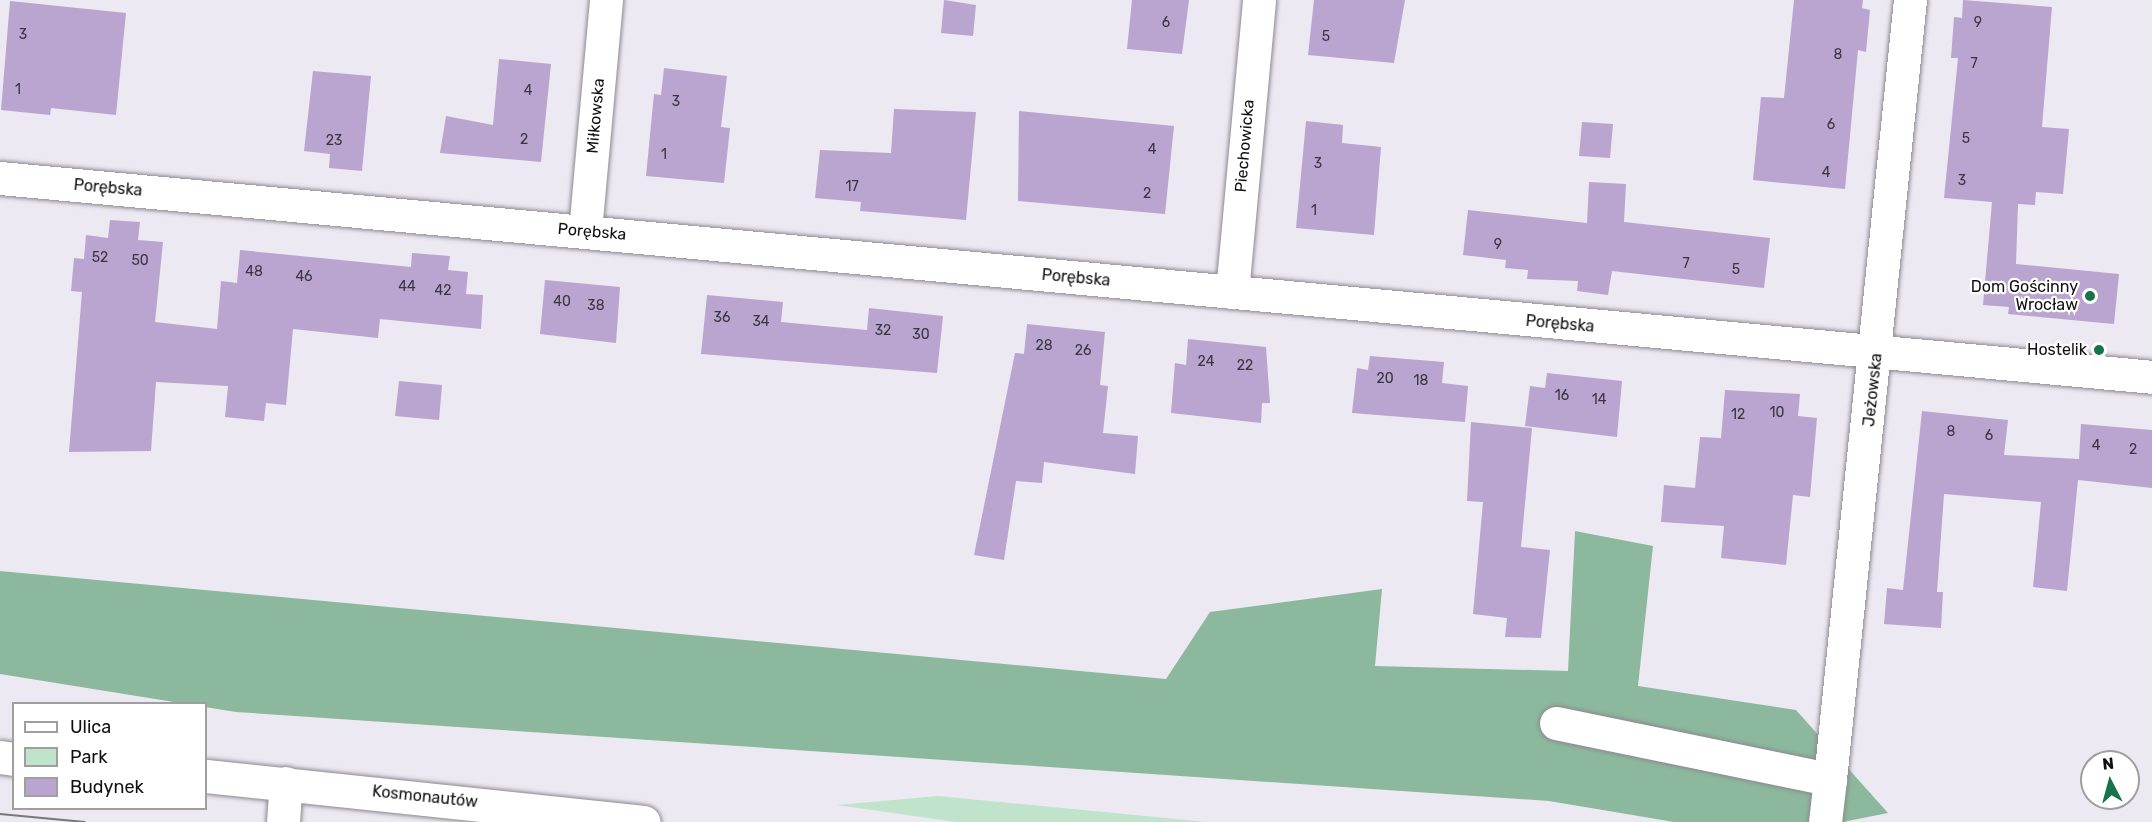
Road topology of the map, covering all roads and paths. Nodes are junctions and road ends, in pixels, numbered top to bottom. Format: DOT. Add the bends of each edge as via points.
graph roads {
  1 [pos="606,0"];
  2 [pos="1259,0"];
  3 [pos="1910,0"];
  4 [pos="0,178"];
  5 [pos="585,231"];
  6 [pos="1232,292"];
  7 [pos="1876,354"];
  8 [pos="2152,377"];
  9 [pos="1556,723"];
  10 [pos="207,776"];
  11 [pos="1830,778"];
  12 [pos="286,783"];
  13 [pos="283,822"];
  14 [pos="644,822"];
  15 [pos="1825,822"];
  1 -- 5 [label="street, Miłkowska"];
  2 -- 6 [label="street, Piechowicka"];
  3 -- 7 [label="street, Jeżowska"];
  4 -- 5 [label="street, Porębska"];
  5 -- 6 [label="street, Porębska"];
  6 -- 7 [label="street, Porębska"];
  7 -- 8 [label="street, Porębska"];
  7 -- 11 [label="street, Jeżowska"];
  9 -- 11 [label="street"];
  10 -- 12 [label="street, Kosmonautów"];
  11 -- 15 [label="street, Jeżowska"];
  12 -- 13 [label="street"];
  12 -- 14 [label="street, Kosmonautów"];
}
